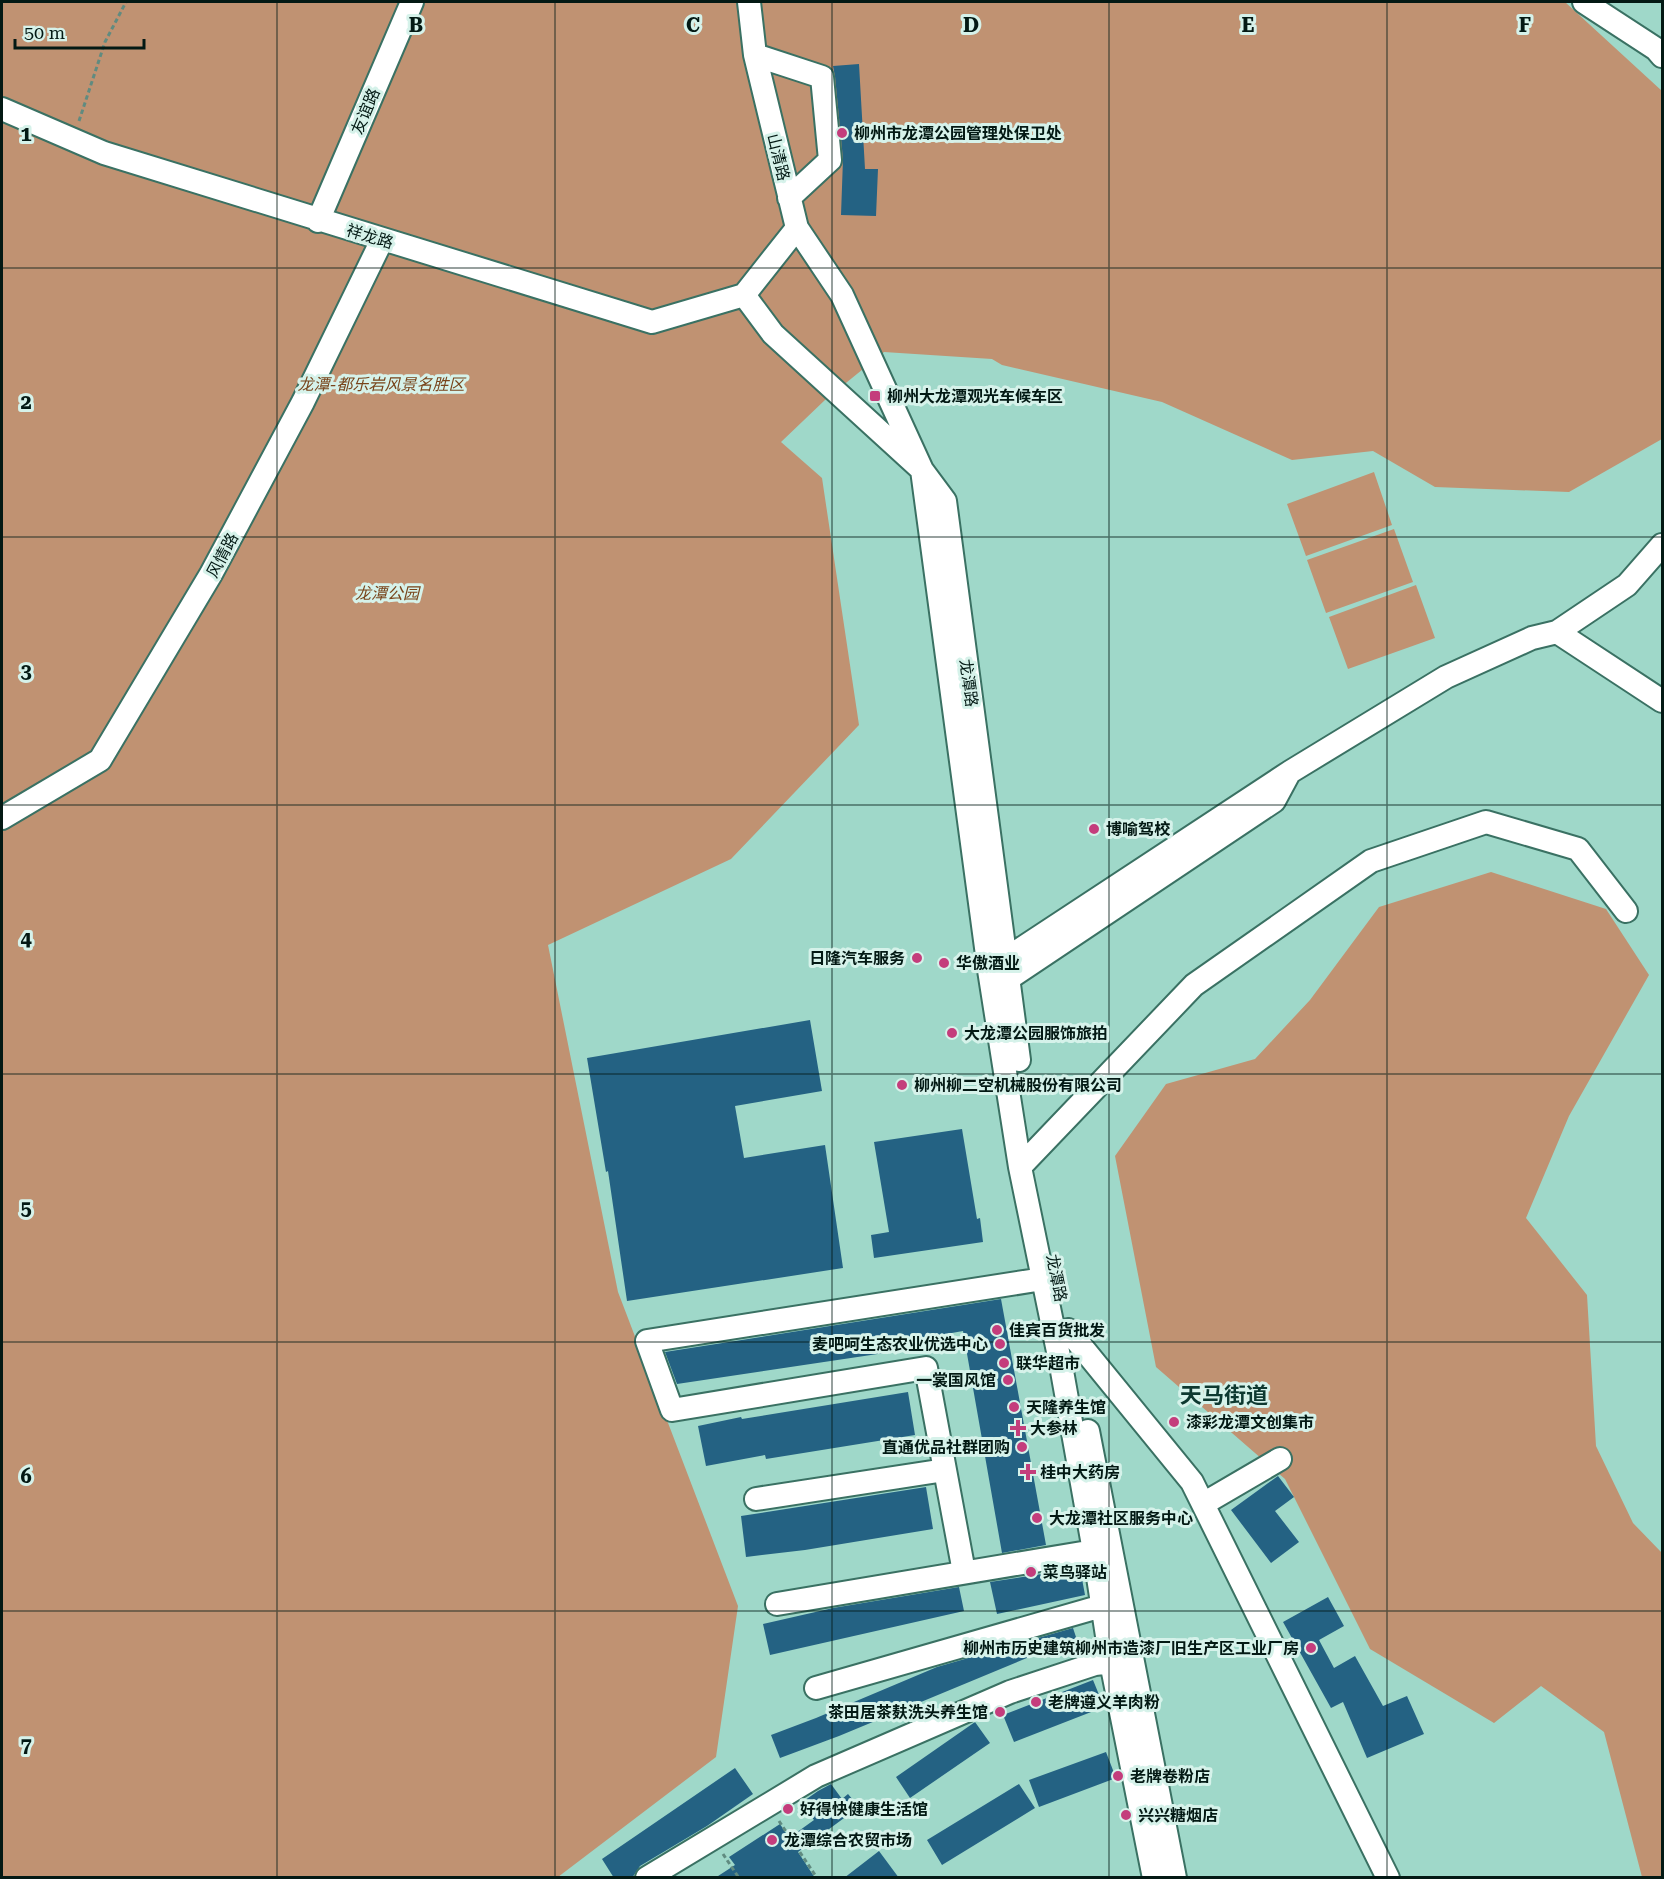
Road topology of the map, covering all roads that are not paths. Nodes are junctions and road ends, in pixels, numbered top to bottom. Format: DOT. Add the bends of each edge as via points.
graph roads {
  1 [pos="412,2"];
  2 [pos="749,2"];
  3 [pos="1584,2"];
  4 [pos="755,55"];
  5 [pos="1662,56"];
  6 [pos="2,110"];
  7 [pos="789,198"];
  8 [pos="318,221"];
  9 [pos="797,228"];
  10 [pos="382,240"];
  11 [pos="744,295"];
  12 [pos="922,470"];
  13 [pos="1662,545"];
  14 [pos="1557,632"];
  15 [pos="1662,700"];
  16 [pos="2,818"];
  17 [pos="1626,910"];
  18 [pos="999,974"];
  19 [pos="1026,1160"];
  20 [pos="1043,1279"];
  21 [pos="1068,1330"];
  22 [pos="1280,1459"];
  23 [pos="945,1470"];
  24 [pos="756,1499"];
  25 [pos="1203,1504"];
  26 [pos="1094,1551"];
  27 [pos="964,1572"];
  28 [pos="777,1604"];
  29 [pos="1102,1606"];
  30 [pos="1111,1662"];
  31 [pos="816,1688"];
  32 [pos="647,1878"];
  33 [pos="1154,1878"];
  34 [pos="1175,1878"];
  35 [pos="1388,1878"];
  1 -- 8 [label="street, 友谊路"];
  2 -- 4 [label="street, 山清路"];
  3 -- 5 [label="street" via="1656,48"];
  4 -- 7 [label="street, 山清路"];
  4 -- 7 [label="street" via="822,77 830,160"];
  6 -- 8 [label="street, 祥龙路" via="104,153"];
  7 -- 9 [label="street, 山清路"];
  8 -- 10 [label="street, 祥龙路"];
  9 -- 11 [label="street"];
  9 -- 12 [label="street, 山清路" via="842,295"];
  10 -- 11 [label="street, 祥龙路" via="652,322"];
  10 -- 16 [label="street, 风情路" via="303,402 212,574 100,760"];
  11 -- 12 [label="street, 龙潭路" via="773,334"];
  12 -- 18 [label="street, 龙潭路" via="945,501"];
  13 -- 14 [label="street" via="1627,585"];
  14 -- 15 [label="street"];
  14 -- 18 [label="street" via="1532,638 1446,677 1290,771"];
  17 -- 19 [label="street" via="1578,849 1486,822 1371,861 1194,985"];
  18 -- 19 [label="street, 龙潭路"];
  19 -- 20 [label="street, 龙潭路"];
  19 -- 21 [label="street, 龙潭路"];
  20 -- 23 [label="street" via="647,1341 672,1410 926,1368"];
  20 -- 26 [label="street, 龙潭路"];
  21 -- 25 [label="street" via="1192,1482"];
  21 -- 34 [label="street, 龙潭路"];
  22 -- 25 [label="street"];
  23 -- 24 [label="street"];
  23 -- 27 [label="street"];
  25 -- 35 [label="street"];
  26 -- 27 [label="street"];
  26 -- 29 [label="street, 龙潭路"];
  27 -- 28 [label="street"];
  29 -- 30 [label="street, 龙潭路"];
  29 -- 31 [label="street"];
  30 -- 32 [label="street" via="1010,1692 816,1776"];
  30 -- 33 [label="street, 龙潭路"];
}
